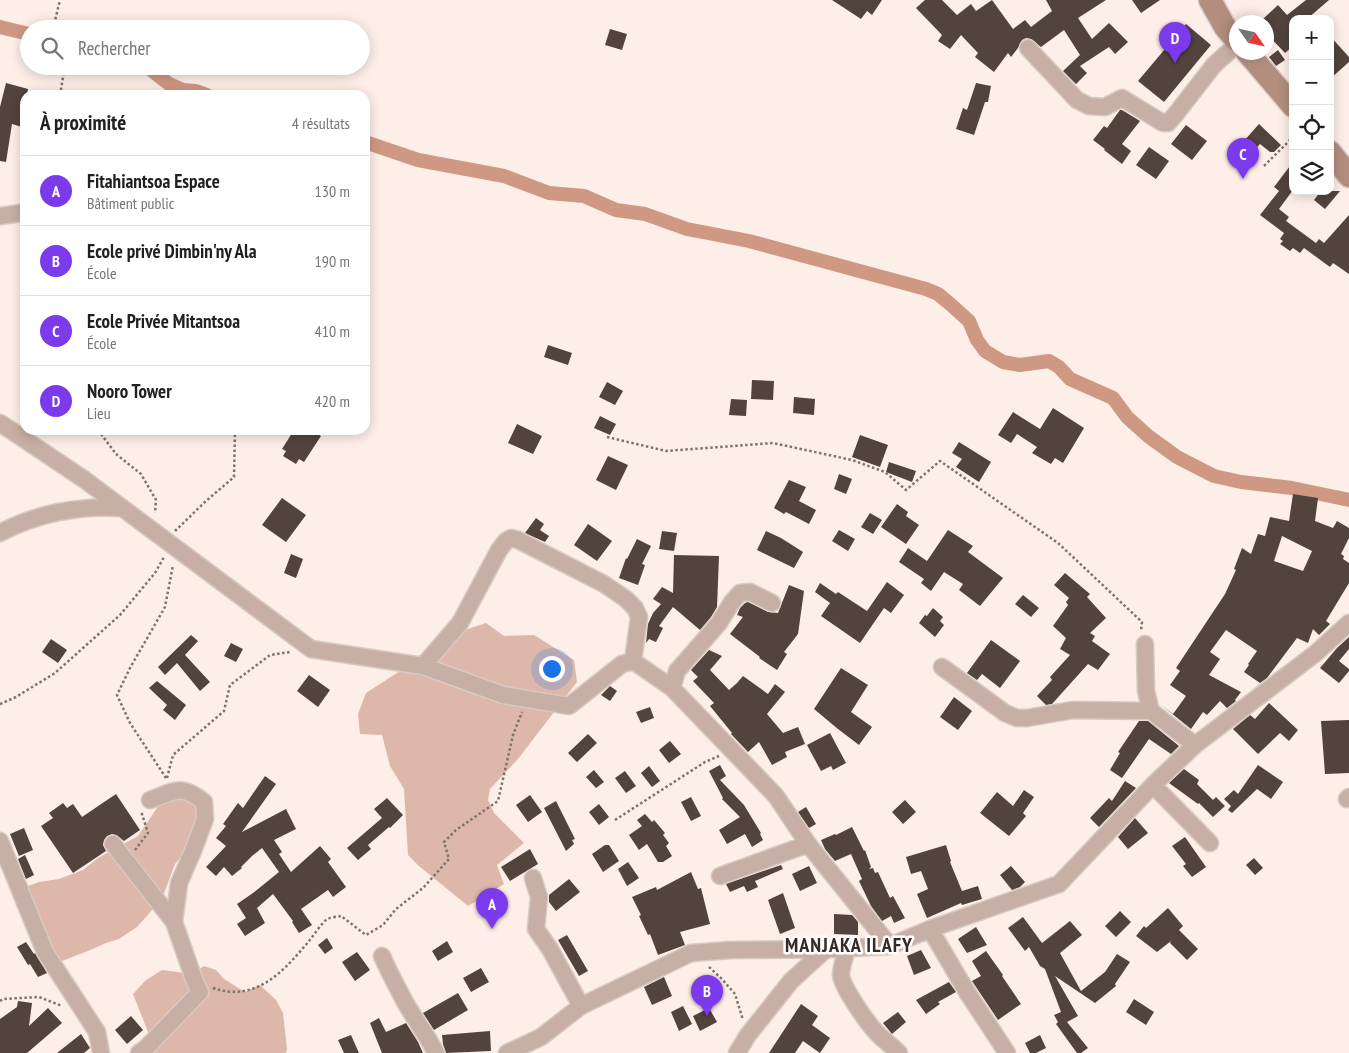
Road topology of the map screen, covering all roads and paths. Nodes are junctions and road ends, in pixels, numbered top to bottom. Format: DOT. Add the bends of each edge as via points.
graph roads {
  1 [pos="60,0"];
  2 [pos="1210,0"];
  3 [pos="55,20"];
  4 [pos="1229,32"];
  5 [pos="1028,48"];
  6 [pos="1229,51"];
  7 [pos="1254,60"];
  8 [pos="64,75"];
  9 [pos="61,90"];
  10 [pos="1292,105"];
  11 [pos="1289,141"];
  12 [pos="1334,157"];
  13 [pos="1264,166"];
  14 [pos="1349,176"];
  15 [pos="20,213"];
  16 [pos="0,216"];
  17 [pos="0,423"];
  18 [pos="102,435"];
  19 [pos="235,435"];
  20 [pos="607,437"];
  21 [pos="122,508"];
  22 [pos="0,533"];
  23 [pos="167,542"];
  24 [pos="772,603"];
  25 [pos="1349,623"];
  26 [pos="1145,644"];
  27 [pos="311,649"];
  28 [pos="633,661"];
  29 [pos="423,666"];
  30 [pos="942,667"];
  31 [pos="672,688"];
  32 [pos="527,699"];
  33 [pos="0,704"];
  34 [pos="1151,711"];
  35 [pos="1195,744"];
  36 [pos="732,750"];
  37 [pos="1153,785"];
  38 [pos="150,800"];
  39 [pos="615,820"];
  40 [pos="0,841"];
  41 [pos="1210,843"];
  42 [pos="113,844"];
  43 [pos="808,844"];
  44 [pos="127,861"];
  45 [pos="720,876"];
  46 [pos="533,878"];
  47 [pos="174,922"];
  48 [pos="930,929"];
  49 [pos="890,946"];
  50 [pos="848,948"];
  51 [pos="826,949"];
  52 [pos="693,953"];
  53 [pos="382,956"];
  54 [pos="195,982"];
  55 [pos="0,1000"];
  56 [pos="581,1006"];
  57 [pos="64,1007"];
  58 [pos="748,1035"];
  59 [pos="101,1053"];
  60 [pos="139,1053"];
  61 [pos="436,1053"];
  62 [pos="507,1053"];
  63 [pos="737,1053"];
  64 [pos="899,1053"];
  65 [pos="1007,1053"];
  1 -- 3 [label="path"];
  2 -- 4 [label="main road"];
  5 -- 6 [label="street" via="1077,100 1089,106 1105,107 1122,98 1163,123 1168,123"];
  7 -- 10 [label="main road"];
  8 -- 9 [label="path"];
  11 -- 13 [label="path"];
  12 -- 14 [label="main road"];
  15 -- 16 [label="street"];
  17 -- 21 [label="street"];
  18 -- 23 [label="path" via="116,454 141,474 156,500"];
  19 -- 23 [label="path" via="234,477"];
  20 -- 26 [label="path" via="666,452 773,443 852,460 885,472 906,490 940,461 1058,543 1142,622"];
  21 -- 22 [label="street" via="54,512"];
  21 -- 23 [label="street"];
  23 -- 27 [label="street"];
  23 -- 27 [label="path" via="165,607 117,695 130,723 167,780 173,755 224,711 230,685 270,655"];
  23 -- 33 [label="path" via="155,573 120,614 55,672"];
  24 -- 31 [label="street" via="750,592 740,593 677,672"];
  25 -- 35 [label="street"];
  26 -- 34 [label="street" via="1146,691"];
  27 -- 29 [label="street"];
  28 -- 29 [label="street" via="639,617 635,608 604,584 511,538 499,550 460,623"];
  28 -- 31 [label="street"];
  28 -- 32 [label="street" via="622,664 569,706"];
  29 -- 32 [label="street" via="503,695"];
  30 -- 34 [label="street" via="1005,714 1017,718 1073,710"];
  31 -- 36 [label="street"];
  32 -- 54 [label="path" via="513,735 498,801 444,842 449,859 383,925 366,935 342,916 327,919 285,968 270,981 245,992 225,992"];
  34 -- 35 [label="street"];
  35 -- 37 [label="street"];
  36 -- 39 [label="path" via="706,762"];
  36 -- 43 [label="street" via="776,796"];
  37 -- 41 [label="street"];
  37 -- 48 [label="street" via="1059,884"];
  38 -- 44 [label="path" via="141,811 148,833"];
  38 -- 47 [label="street" via="179,789 192,792 204,802 205,819 179,883"];
  40 -- 59 [label="street" via="45,952 97,1032"];
  42 -- 44 [label="street"];
  43 -- 45 [label="street"];
  43 -- 49 [label="street"];
  44 -- 47 [label="street"];
  46 -- 56 [label="street" via="539,897 536,929"];
  47 -- 54 [label="street"];
  48 -- 49 [label="street"];
  48 -- 65 [label="street"];
  49 -- 50 [label="street"];
  50 -- 51 [label="street"];
  50 -- 64 [label="street" via="841,976 847,989 877,1033"];
  51 -- 52 [label="street"];
  51 -- 58 [label="street" via="791,981"];
  52 -- 56 [label="street"];
  52 -- 58 [label="path" via="735,994"];
  53 -- 61 [label="street"];
  54 -- 60 [label="street" via="200,992"];
  55 -- 57 [label="path" via="40,997"];
  56 -- 62 [label="street" via="540,1037"];
  58 -- 63 [label="street"];
}
